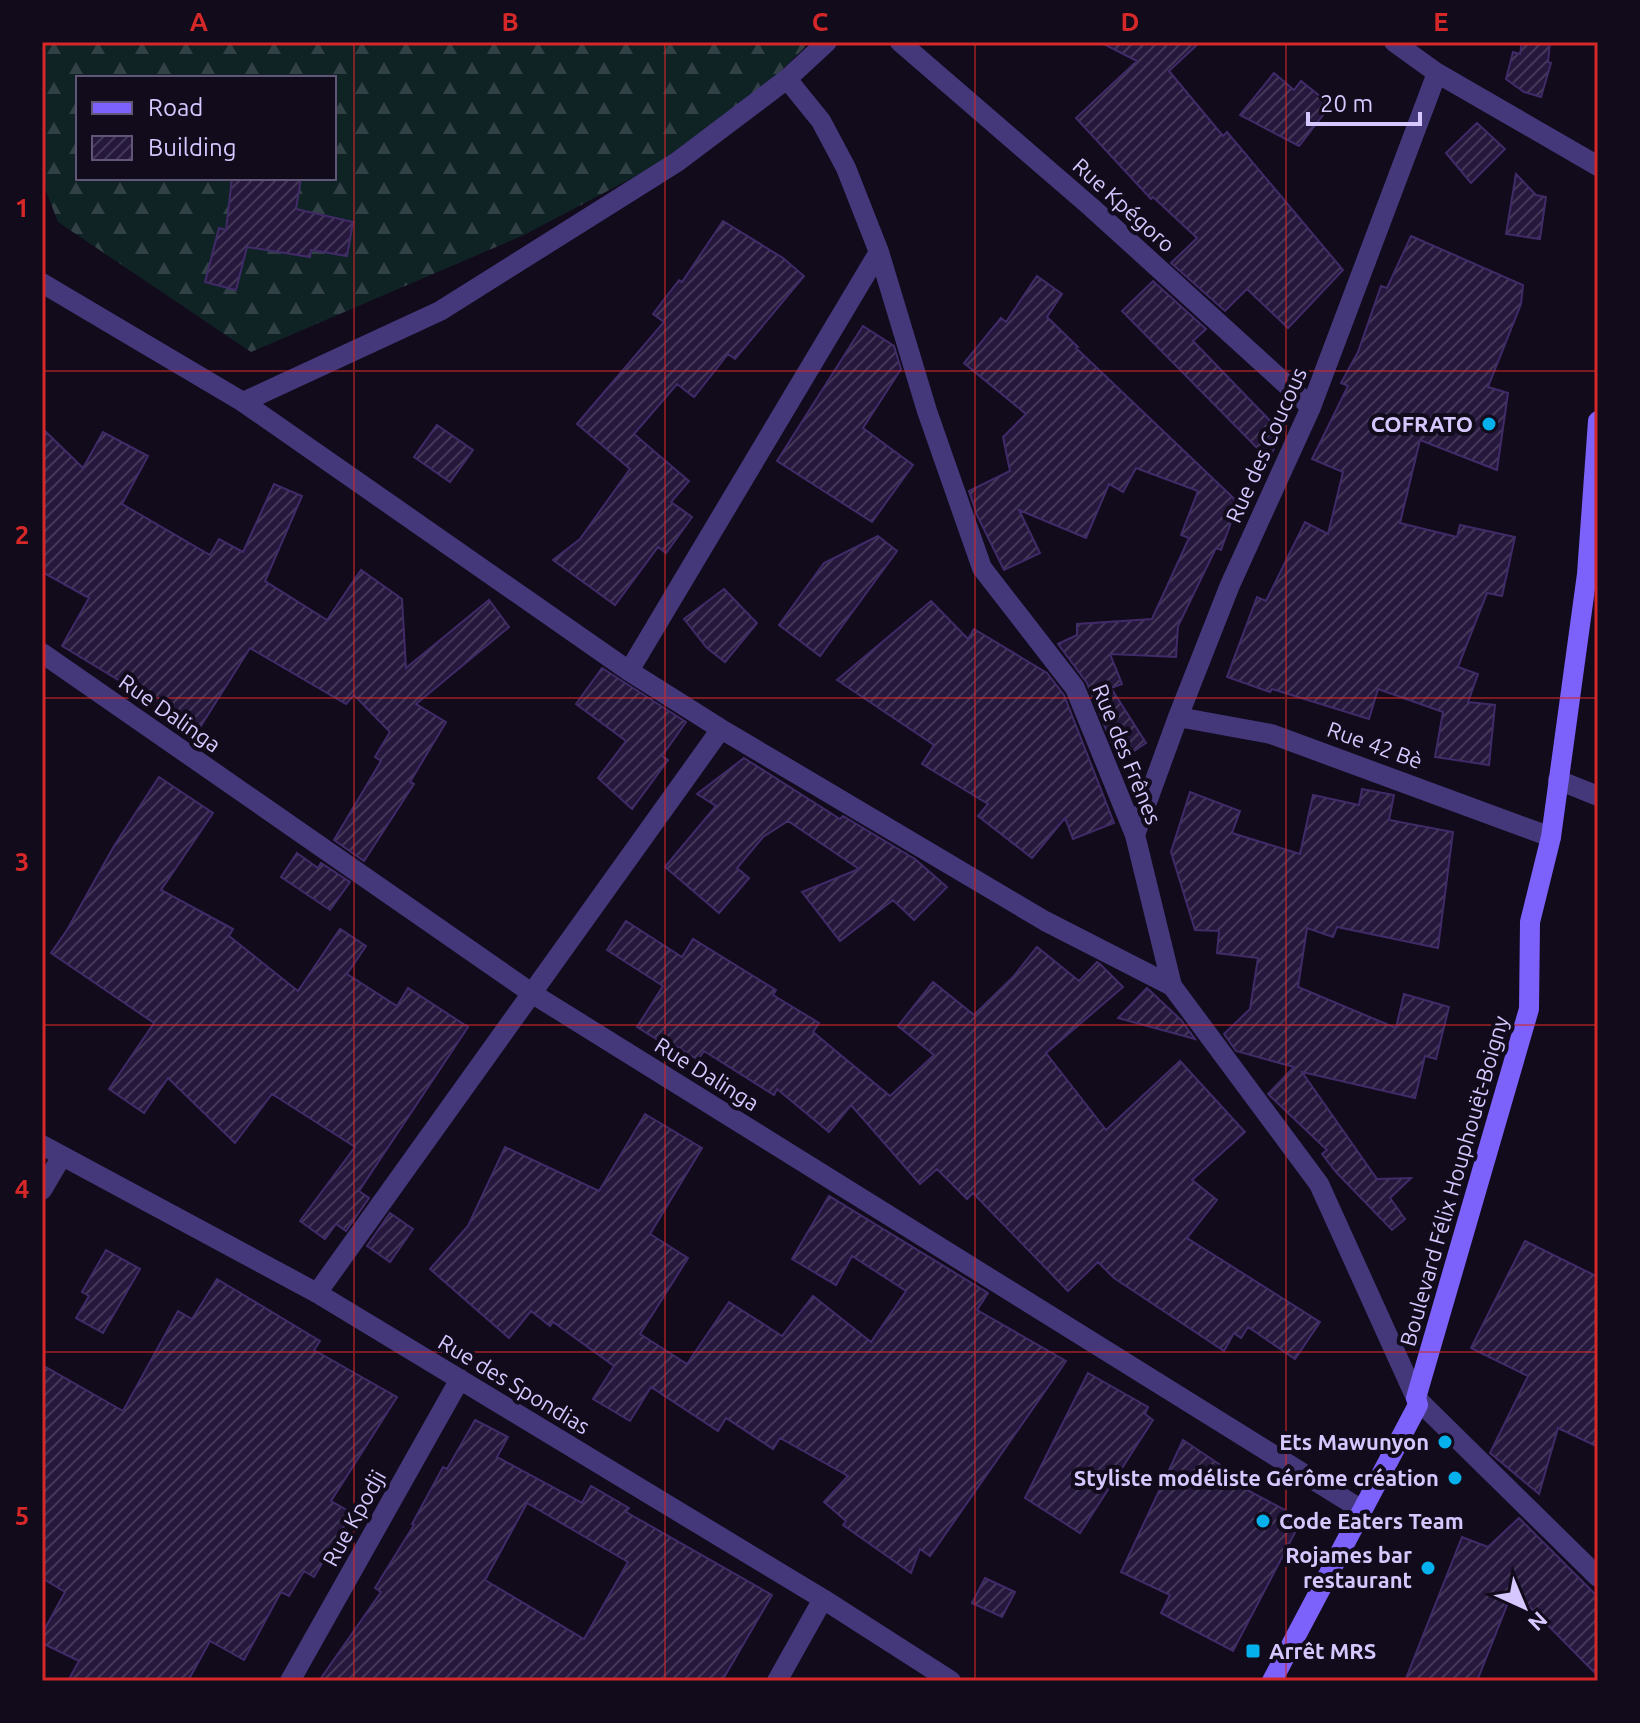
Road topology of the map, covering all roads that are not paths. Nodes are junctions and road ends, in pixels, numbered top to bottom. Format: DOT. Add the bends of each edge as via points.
graph roads {
  1 [pos="827,42"];
  2 [pos="900,42"];
  3 [pos="1394,42"];
  4 [pos="1437,73"];
  5 [pos="787,79"];
  6 [pos="1598,166"];
  7 [pos="879,252"];
  8 [pos="42,283"];
  9 [pos="243,402"];
  10 [pos="1311,407"];
  11 [pos="1598,421"];
  12 [pos="42,653"];
  13 [pos="629,671"];
  14 [pos="1178,717"];
  15 [pos="721,729"];
  16 [pos="1558,780"];
  17 [pos="1598,796"];
  18 [pos="1135,835"];
  19 [pos="1551,837"];
  20 [pos="1172,986"];
  21 [pos="533,994"];
  22 [pos="42,1145"];
  23 [pos="62,1156"];
  24 [pos="42,1190"];
  25 [pos="317,1293"];
  26 [pos="460,1379"];
  27 [pos="1416,1398"];
  28 [pos="1362,1510"];
  29 [pos="1598,1577"];
  30 [pos="823,1599"];
  31 [pos="290,1681"];
  32 [pos="777,1681"];
  33 [pos="951,1681"];
  34 [pos="1272,1681"];
  1 -- 5 [label="street"];
  2 -- 10 [label="street, Rue Kpégoro"];
  3 -- 4 [label="street"];
  4 -- 6 [label="street"];
  4 -- 10 [label="street, Rue des Coucous"];
  5 -- 7 [label="street, Rue des Frênes" via="821,121 846,168"];
  5 -- 9 [label="street" via="677,162 440,311"];
  7 -- 13 [label="street"];
  7 -- 18 [label="street, Rue des Frênes" via="982,568 1075,688"];
  8 -- 9 [label="street"];
  9 -- 13 [label="street"];
  10 -- 14 [label="street, Rue des Coucous" via="1230,585"];
  11 -- 16 [label="street, Boulevard Félix Houphouët-Boigny" via="1587,574"];
  12 -- 21 [label="street, Rue Dalinga"];
  13 -- 15 [label="street"];
  14 -- 18 [label="street, Rue des Coucous"];
  14 -- 19 [label="street, Rue 42 Bè" via="1271,734"];
  15 -- 20 [label="street" via="1045,921"];
  15 -- 21 [label="street"];
  16 -- 17 [label="street"];
  16 -- 19 [label="street, Boulevard Félix Houphouët-Boigny"];
  18 -- 20 [label="street, Rue des Frênes"];
  19 -- 27 [label="street, Boulevard Félix Houphouët-Boigny" via="1530,922 1529,1009"];
  20 -- 27 [label="street, Rue des Frênes" via="1319,1184"];
  21 -- 25 [label="street"];
  21 -- 28 [label="street, Rue Dalinga"];
  22 -- 23 [label="street, Rue des Spondias"];
  23 -- 24 [label="street"];
  23 -- 25 [label="street, Rue des Spondias"];
  25 -- 26 [label="street, Rue des Spondias"];
  26 -- 30 [label="street, Rue des Spondias"];
  26 -- 31 [label="street, Rue Kpodji"];
  27 -- 28 [label="street, Boulevard Félix Houphouët-Boigny" via="1418,1405"];
  27 -- 29 [label="street"];
  28 -- 34 [label="street, Boulevard Félix Houphouët-Boigny"];
  30 -- 32 [label="street"];
  30 -- 33 [label="street, Rue des Spondias"];
}
